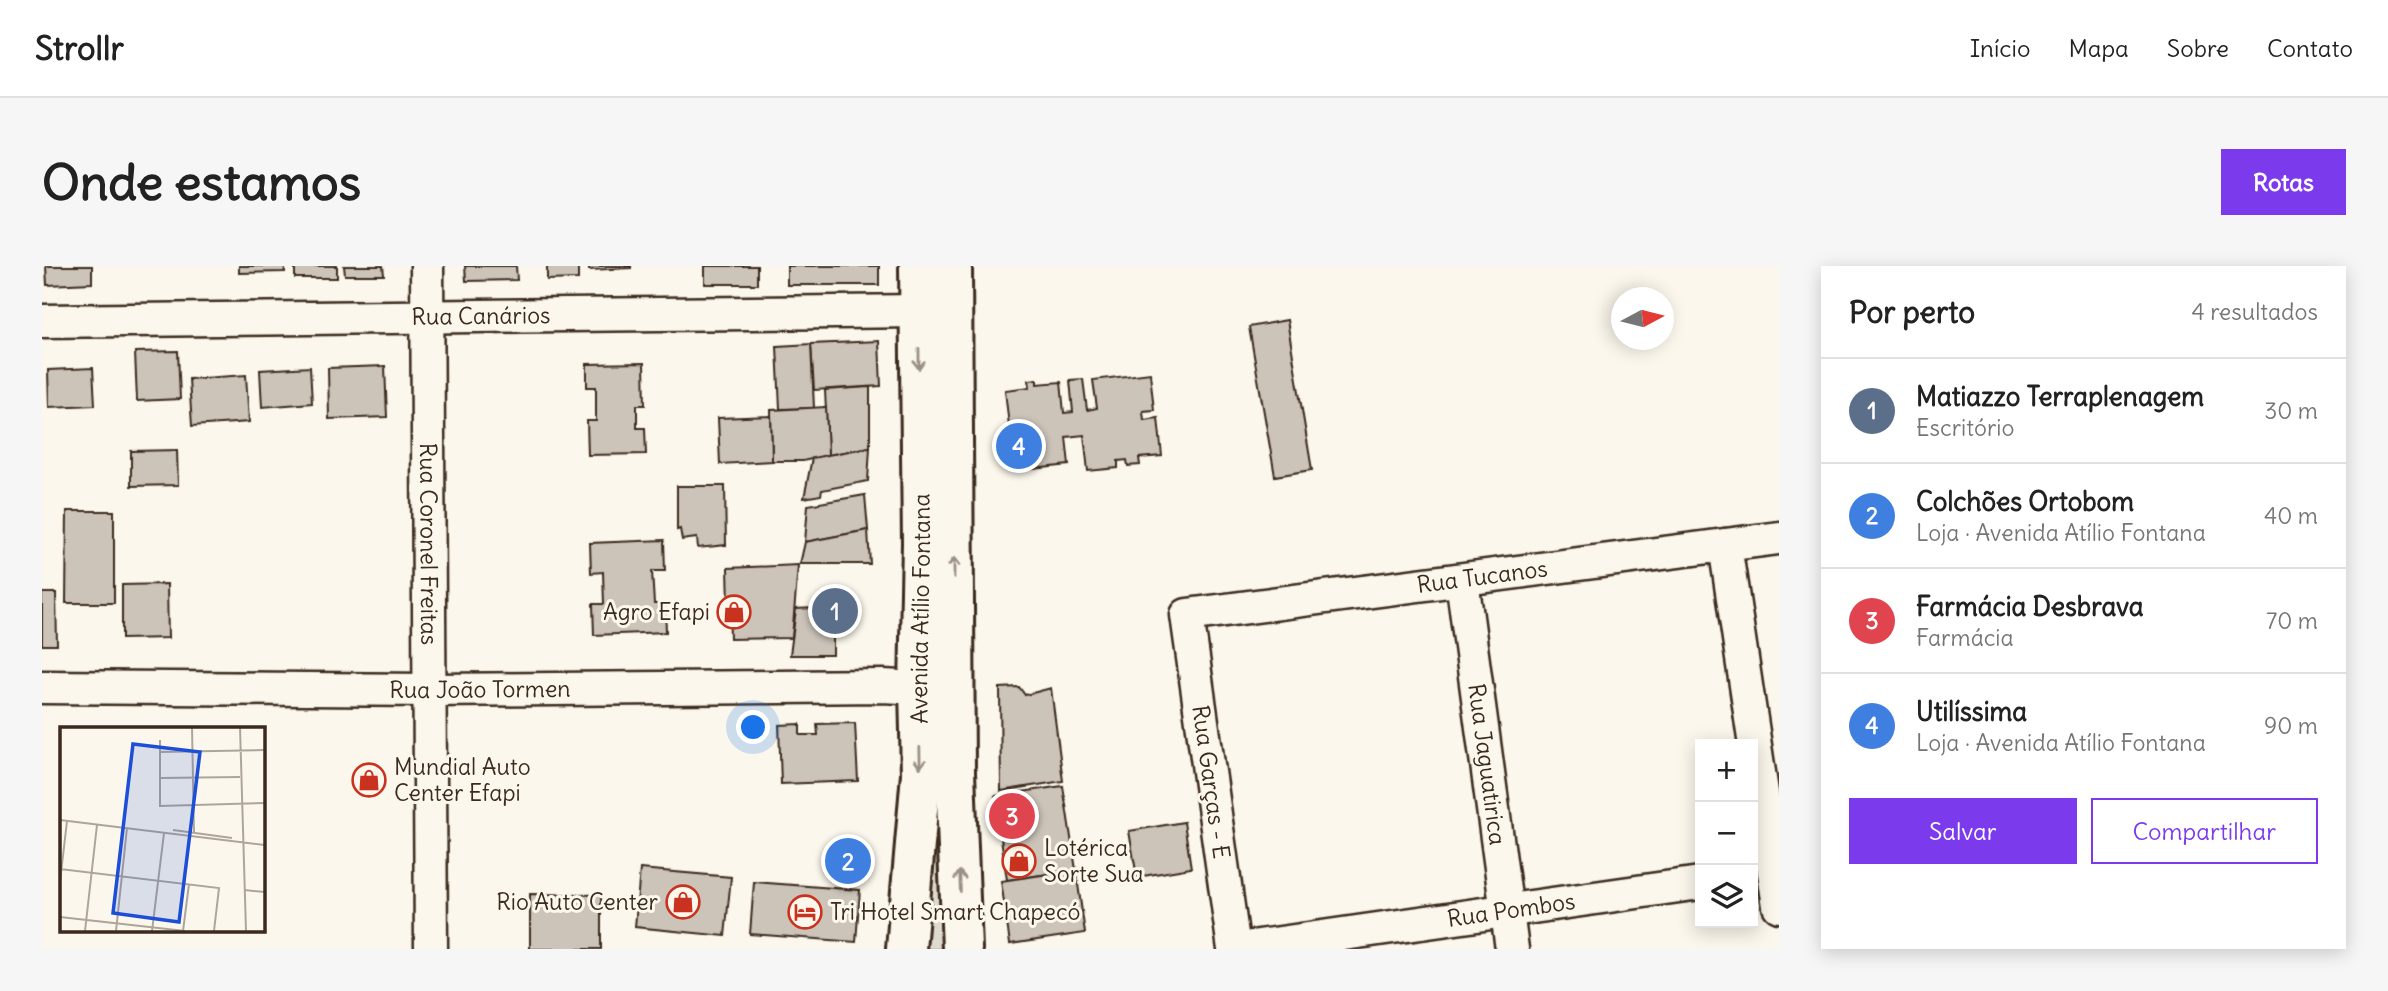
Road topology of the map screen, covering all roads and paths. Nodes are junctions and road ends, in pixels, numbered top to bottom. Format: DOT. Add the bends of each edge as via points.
graph roads {
  1 [pos="427,266"];
  2 [pos="919,266"];
  3 [pos="952,266"];
  4 [pos="919,311"];
  5 [pos="428,317"];
  6 [pos="42,321"];
  7 [pos="1779,538"];
  8 [pos="1725,545"];
  9 [pos="1462,580"];
  10 [pos="1187,615"];
  11 [pos="42,687"];
  12 [pos="919,688"];
  13 [pos="430,690"];
  14 [pos="1769,873"];
  15 [pos="1695,884"];
  16 [pos="1779,906"];
  17 [pos="1507,911"];
  18 [pos="431,949"];
  19 [pos="906,949"];
  20 [pos="962,949"];
  21 [pos="1236,949"];
  22 [pos="1513,949"];
  1 -- 5 [label="street, Rua Coronel Freitas"];
  2 -- 4 [label="main road, Avenida Atílio Fontana"];
  20 -- 3 [label="main road, Avenida Atílio Fontana, one-way" via="955,772"];
  4 -- 5 [label="street, Rua Canários"];
  4 -- 12 [label="main road, Avenida Atílio Fontana, one-way"];
  5 -- 6 [label="street, Rua Canários"];
  5 -- 13 [label="street, Rua Coronel Freitas"];
  7 -- 8 [label="street, Rua Tucanos"];
  8 -- 9 [label="street, Rua Tucanos"];
  8 -- 14 [label="street"];
  9 -- 10 [label="street, Rua Tucanos"];
  9 -- 17 [label="street, Rua Jaguatirica"];
  10 -- 21 [label="street, Rua Garças - E"];
  11 -- 13 [label="street, Rua João Tormen"];
  12 -- 13 [label="street, Rua João Tormen"];
  12 -- 19 [label="main road, Avenida Atílio Fontana, one-way" via="921,774"];
  13 -- 18 [label="street, Rua Coronel Freitas"];
  14 -- 16 [label="street"];
  15 -- 17 [label="street, Rua Pombos"];
  17 -- 21 [label="street, Rua Pombos"];
  17 -- 22 [label="street, Rua Jaguatirica"];
}
